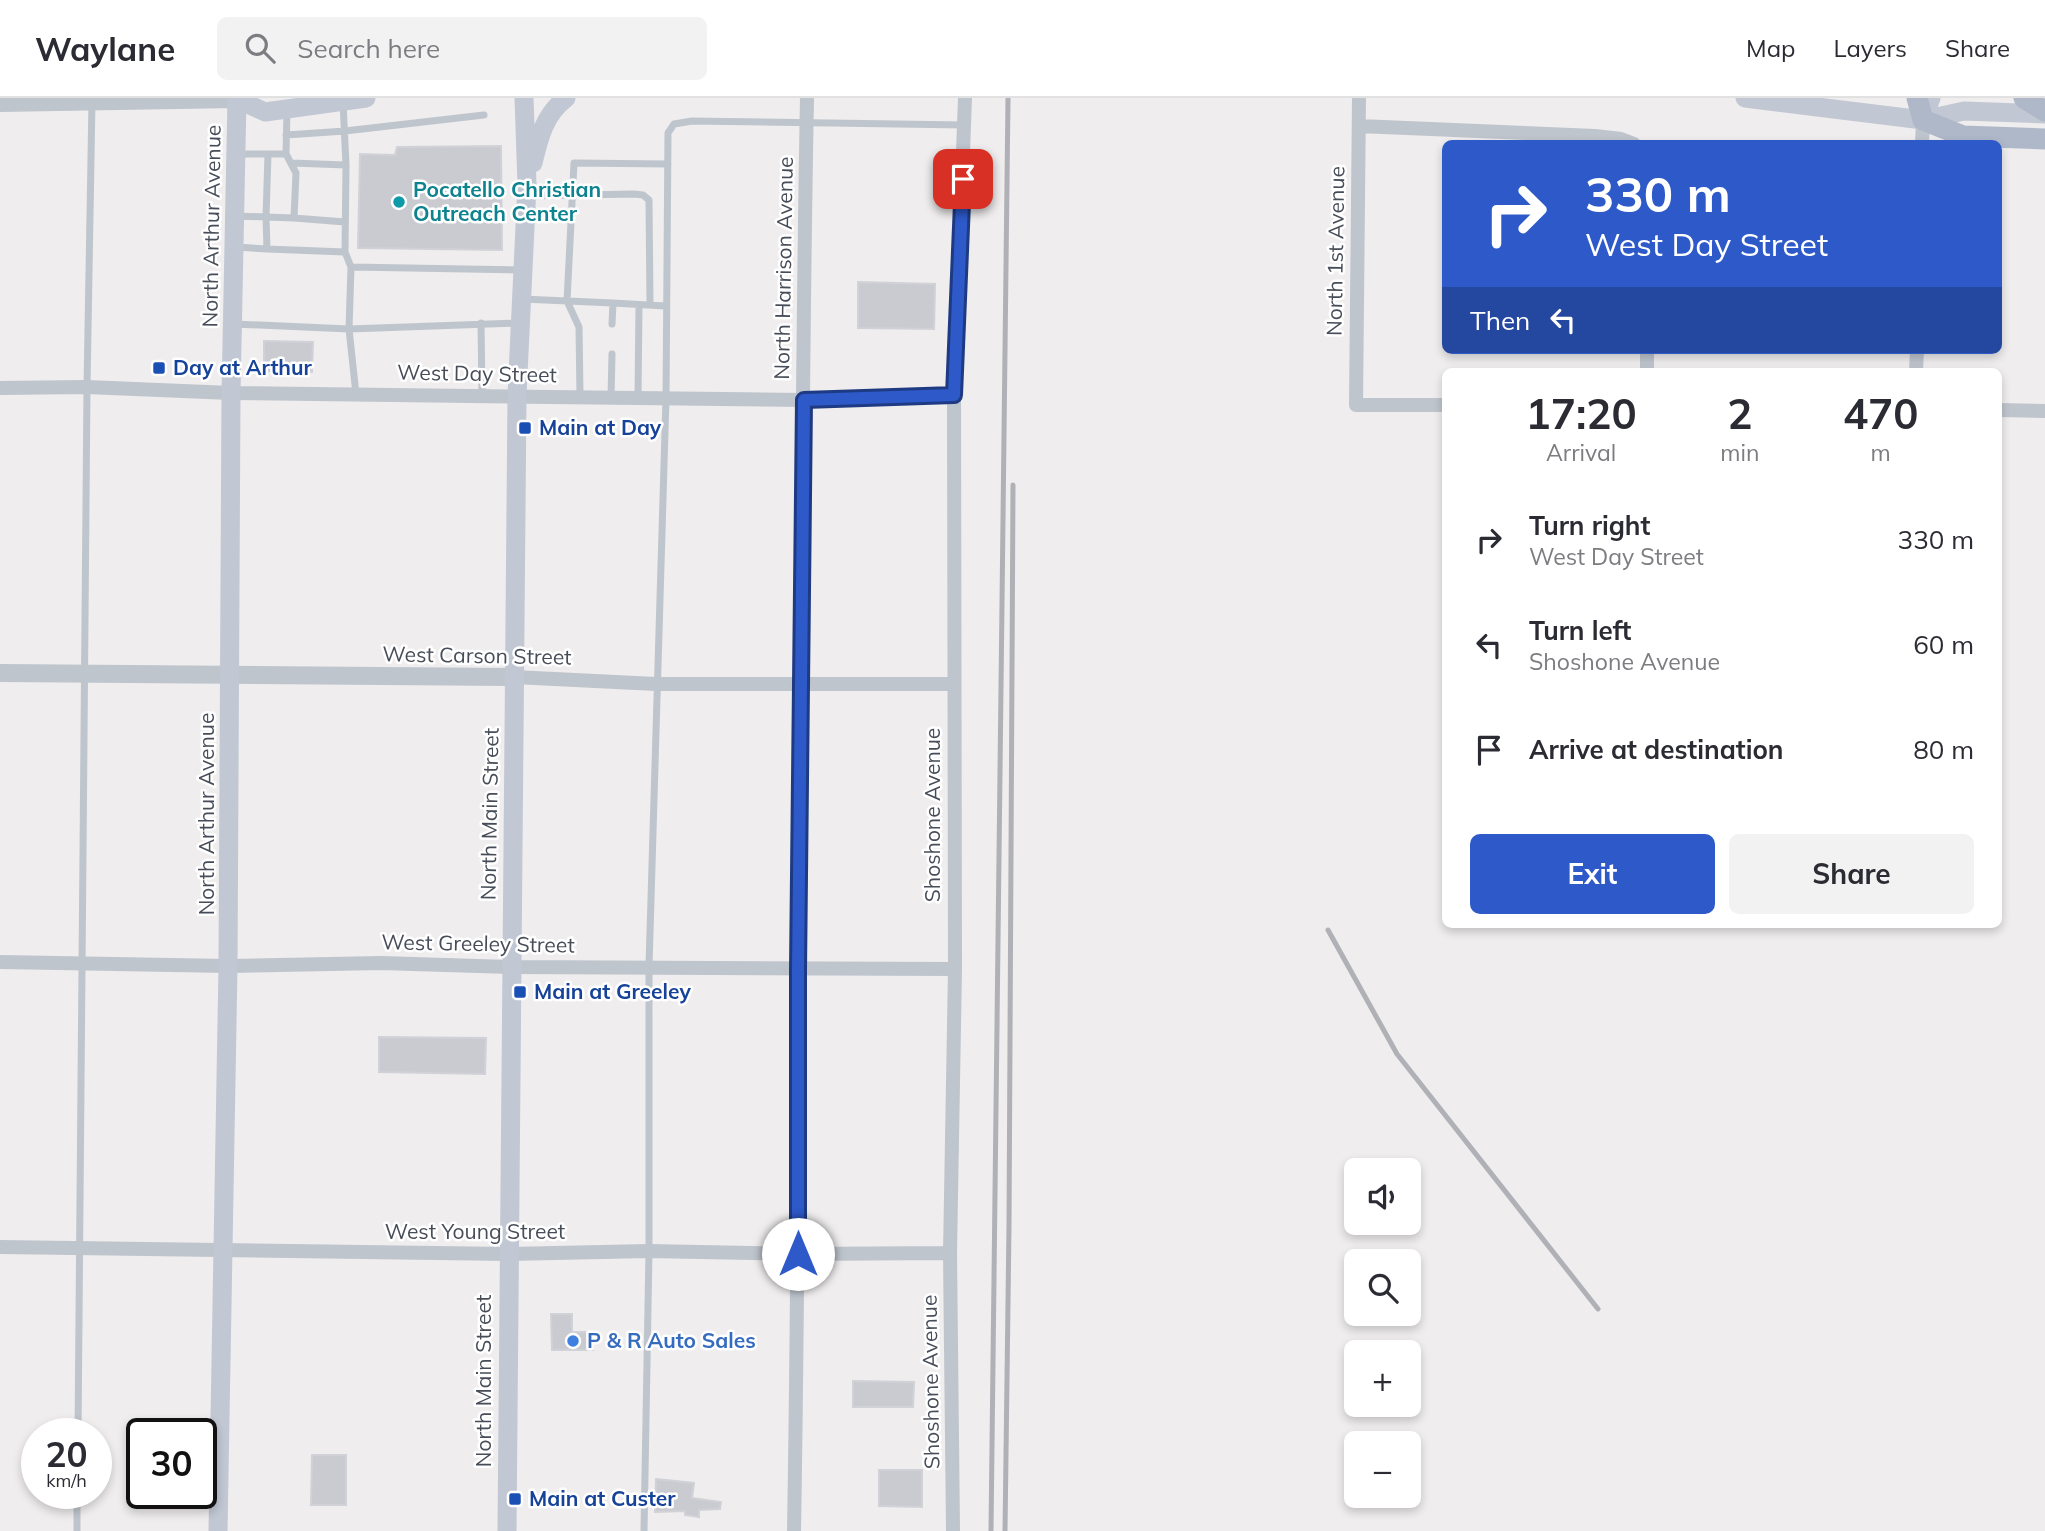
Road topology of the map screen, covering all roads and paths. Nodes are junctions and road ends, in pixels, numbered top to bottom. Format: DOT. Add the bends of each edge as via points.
graph roads {
  1 [pos="238,98"];
  2 [pos="366,98"];
  3 [pos="524,98"];
  4 [pos="566,98"];
  5 [pos="807,98"];
  6 [pos="965,98"];
  7 [pos="1359,98"];
  8 [pos="1745,98"];
  9 [pos="1917,98"];
  10 [pos="1931,98"];
  11 [pos="2024,98"];
  12 [pos="92,100"];
  13 [pos="343,101"];
  14 [pos="0,103"];
  15 [pos="287,109"];
  16 [pos="2045,113"];
  17 [pos="484,115"];
  18 [pos="1923,120"];
  19 [pos="806,121"];
  20 [pos="965,125"];
  21 [pos="1359,126"];
  22 [pos="345,131"];
  23 [pos="286,135"];
  24 [pos="2045,139"];
  25 [pos="1624,140"];
  26 [pos="1923,140"];
  27 [pos="237,154"];
  28 [pos="268,154"];
  29 [pos="286,154"];
  30 [pos="290,163"];
  31 [pos="668,164"];
  32 [pos="346,165"];
  33 [pos="527,190"];
  34 [pos="571,195"];
  35 [pos="235,216"];
  36 [pos="266,217"];
  37 [pos="294,218"];
  38 [pos="345,222"];
  39 [pos="235,247"];
  40 [pos="267,249"];
  41 [pos="345,252"];
  42 [pos="351,267"];
  43 [pos="523,270"];
  44 [pos="522,299"];
  45 [pos="566,301"];
  46 [pos="613,303"];
  47 [pos="639,305"];
  48 [pos="650,305"];
  49 [pos="665,306"];
  50 [pos="481,323"];
  51 [pos="521,323"];
  52 [pos="233,324"];
  53 [pos="612,324"];
  54 [pos="349,329"];
  55 [pos="612,354"];
  56 [pos="87,387"];
  57 [pos="0,388"];
  58 [pos="231,393"];
  59 [pos="356,394"];
  60 [pos="482,395"];
  61 [pos="954,395"];
  62 [pos="517,396"];
  63 [pos="580,396"];
  64 [pos="611,397"];
  65 [pos="638,397"];
  66 [pos="666,398"];
  67 [pos="804,400"];
  68 [pos="1442,405"];
  69 [pos="2002,410"];
  70 [pos="2045,411"];
  71 [pos="0,673"];
  72 [pos="85,674"];
  73 [pos="230,676"];
  74 [pos="514,677"];
  75 [pos="656,684"];
  76 [pos="954,684"];
  77 [pos="802,685"];
  78 [pos="0,962"];
  79 [pos="82,962"];
  80 [pos="649,966"];
  81 [pos="228,967"];
  82 [pos="511,967"];
  83 [pos="955,969"];
  84 [pos="798,970"];
  85 [pos="0,1247"];
  86 [pos="80,1248"];
  87 [pos="224,1250"];
  88 [pos="649,1251"];
  89 [pos="950,1253"];
  90 [pos="508,1254"];
  91 [pos="798,1254"];
  92 [pos="78,1418"];
  93 [pos="78,1509"];
  94 [pos="77,1531"];
  95 [pos="218,1531"];
  96 [pos="507,1531"];
  97 [pos="644,1531"];
  98 [pos="794,1531"];
  99 [pos="953,1531"];
  1 -- 12 [label="street"];
  1 -- 15 [label="main road" via="265,112"];
  1 -- 27 [label="main road, North Arthur Avenue"];
  2 -- 13 [label="main road"];
  3 -- 33 [label="main road, North Main Street"];
  4 -- 33 [label="main road" via="543,126"];
  5 -- 19 [label="street, North Harrison Avenue"];
  6 -- 20 [label="street, Shoshone Avenue"];
  7 -- 21 [label="street, North 1st Avenue"];
  8 -- 18 [label="main road"];
  9 -- 18 [label="main road"];
  10 -- 18 [label="main road"];
  11 -- 16 [label="main road"];
  12 -- 14 [label="street"];
  12 -- 56 [label="lane"];
  13 -- 15 [label="main road"];
  13 -- 22 [label="lane"];
  15 -- 23 [label="lane"];
  16 -- 18 [label="main road" via="1964,111"];
  17 -- 22 [label="lane"];
  18 -- 24 [label="main road" via="1963,136"];
  18 -- 26 [label="street"];
  19 -- 20 [label="lane"];
  19 -- 31 [label="lane" via="674,124 668,133"];
  19 -- 67 [label="street, North Harrison Avenue"];
  20 -- 61 [label="street, Shoshone Avenue"];
  21 -- 25 [label="street"];
  21 -- 68 [label="street, North 1st Avenue" via="1356,405"];
  22 -- 23 [label="lane"];
  22 -- 32 [label="lane"];
  23 -- 29 [label="lane"];
  27 -- 28 [label="lane"];
  27 -- 35 [label="main road, North Arthur Avenue"];
  28 -- 29 [label="lane"];
  28 -- 36 [label="lane"];
  29 -- 30 [label="lane"];
  30 -- 32 [label="lane"];
  30 -- 37 [label="lane" via="296,173"];
  31 -- 34 [label="lane" via="574,163"];
  31 -- 49 [label="lane"];
  32 -- 38 [label="lane"];
  33 -- 34 [label="lane"];
  33 -- 43 [label="main road, North Main Street"];
  34 -- 45 [label="lane"];
  34 -- 48 [label="lane" via="634,194 649,200"];
  35 -- 36 [label="lane"];
  35 -- 39 [label="main road, North Arthur Avenue"];
  36 -- 37 [label="lane"];
  36 -- 40 [label="lane"];
  37 -- 38 [label="lane"];
  38 -- 41 [label="lane"];
  39 -- 40 [label="lane"];
  39 -- 52 [label="main road, North Arthur Avenue"];
  40 -- 41 [label="lane"];
  41 -- 42 [label="lane"];
  42 -- 43 [label="lane"];
  42 -- 54 [label="lane"];
  43 -- 44 [label="main road, North Main Street"];
  44 -- 45 [label="lane"];
  44 -- 51 [label="main road, North Main Street"];
  45 -- 46 [label="lane"];
  45 -- 63 [label="lane" via="579,327"];
  46 -- 47 [label="lane"];
  46 -- 53 [label="lane"];
  47 -- 48 [label="lane"];
  47 -- 65 [label="lane"];
  48 -- 49 [label="lane"];
  49 -- 66 [label="lane"];
  50 -- 51 [label="lane"];
  50 -- 54 [label="lane"];
  50 -- 60 [label="lane"];
  51 -- 62 [label="main road, North Main Street"];
  52 -- 54 [label="lane"];
  52 -- 58 [label="main road, North Arthur Avenue"];
  54 -- 59 [label="lane"];
  55 -- 64 [label="lane"];
  56 -- 57 [label="street, West Day Street"];
  56 -- 58 [label="street, West Day Street"];
  56 -- 72 [label="lane"];
  58 -- 59 [label="street, West Day Street"];
  58 -- 73 [label="main road, North Arthur Avenue"];
  59 -- 60 [label="street, West Day Street"];
  60 -- 62 [label="street, West Day Street"];
  61 -- 67 [label="street, West Day Street"];
  61 -- 76 [label="street, Shoshone Avenue"];
  62 -- 63 [label="street, West Day Street"];
  62 -- 74 [label="main road, North Main Street"];
  63 -- 64 [label="street, West Day Street"];
  64 -- 65 [label="street, West Day Street"];
  65 -- 66 [label="street, West Day Street"];
  66 -- 67 [label="street, West Day Street"];
  66 -- 75 [label="lane"];
  67 -- 77 [label="street, North Harrison Avenue"];
  69 -- 70 [label="street"];
  71 -- 72 [label="street, West Carson Street"];
  72 -- 73 [label="street, West Carson Street"];
  72 -- 79 [label="lane"];
  73 -- 74 [label="street, West Carson Street"];
  73 -- 81 [label="main road, North Arthur Avenue"];
  74 -- 75 [label="street, West Carson Street"];
  74 -- 82 [label="main road, North Main Street"];
  75 -- 77 [label="street, West Carson Street"];
  75 -- 80 [label="lane"];
  76 -- 77 [label="street, West Carson Street"];
  76 -- 83 [label="street, Shoshone Avenue"];
  77 -- 84 [label="street, North Harrison Avenue"];
  78 -- 79 [label="street, West Greeley Street"];
  79 -- 81 [label="street, West Greeley Street"];
  79 -- 86 [label="lane"];
  80 -- 82 [label="street, West Greeley Street"];
  80 -- 84 [label="street, West Greeley Street"];
  80 -- 88 [label="lane"];
  81 -- 82 [label="street, West Greeley Street" via="381,963"];
  81 -- 87 [label="main road, North Arthur Avenue"];
  82 -- 90 [label="main road, North Main Street"];
  83 -- 84 [label="street, West Greeley Street"];
  83 -- 89 [label="street, Shoshone Avenue"];
  84 -- 91 [label="street, North Harrison Avenue"];
  85 -- 86 [label="street, West Young Street"];
  86 -- 87 [label="street, West Young Street"];
  86 -- 92 [label="lane"];
  87 -- 90 [label="street, West Young Street"];
  87 -- 95 [label="main road, North Arthur Avenue"];
  88 -- 90 [label="street, West Young Street"];
  88 -- 91 [label="street, West Young Street"];
  88 -- 97 [label="lane"];
  89 -- 91 [label="street, West Young Street"];
  89 -- 99 [label="street, Shoshone Avenue"];
  90 -- 96 [label="main road, North Main Street"];
  91 -- 98 [label="street, North Harrison Avenue"];
  93 -- 94 [label="lane"];
}
